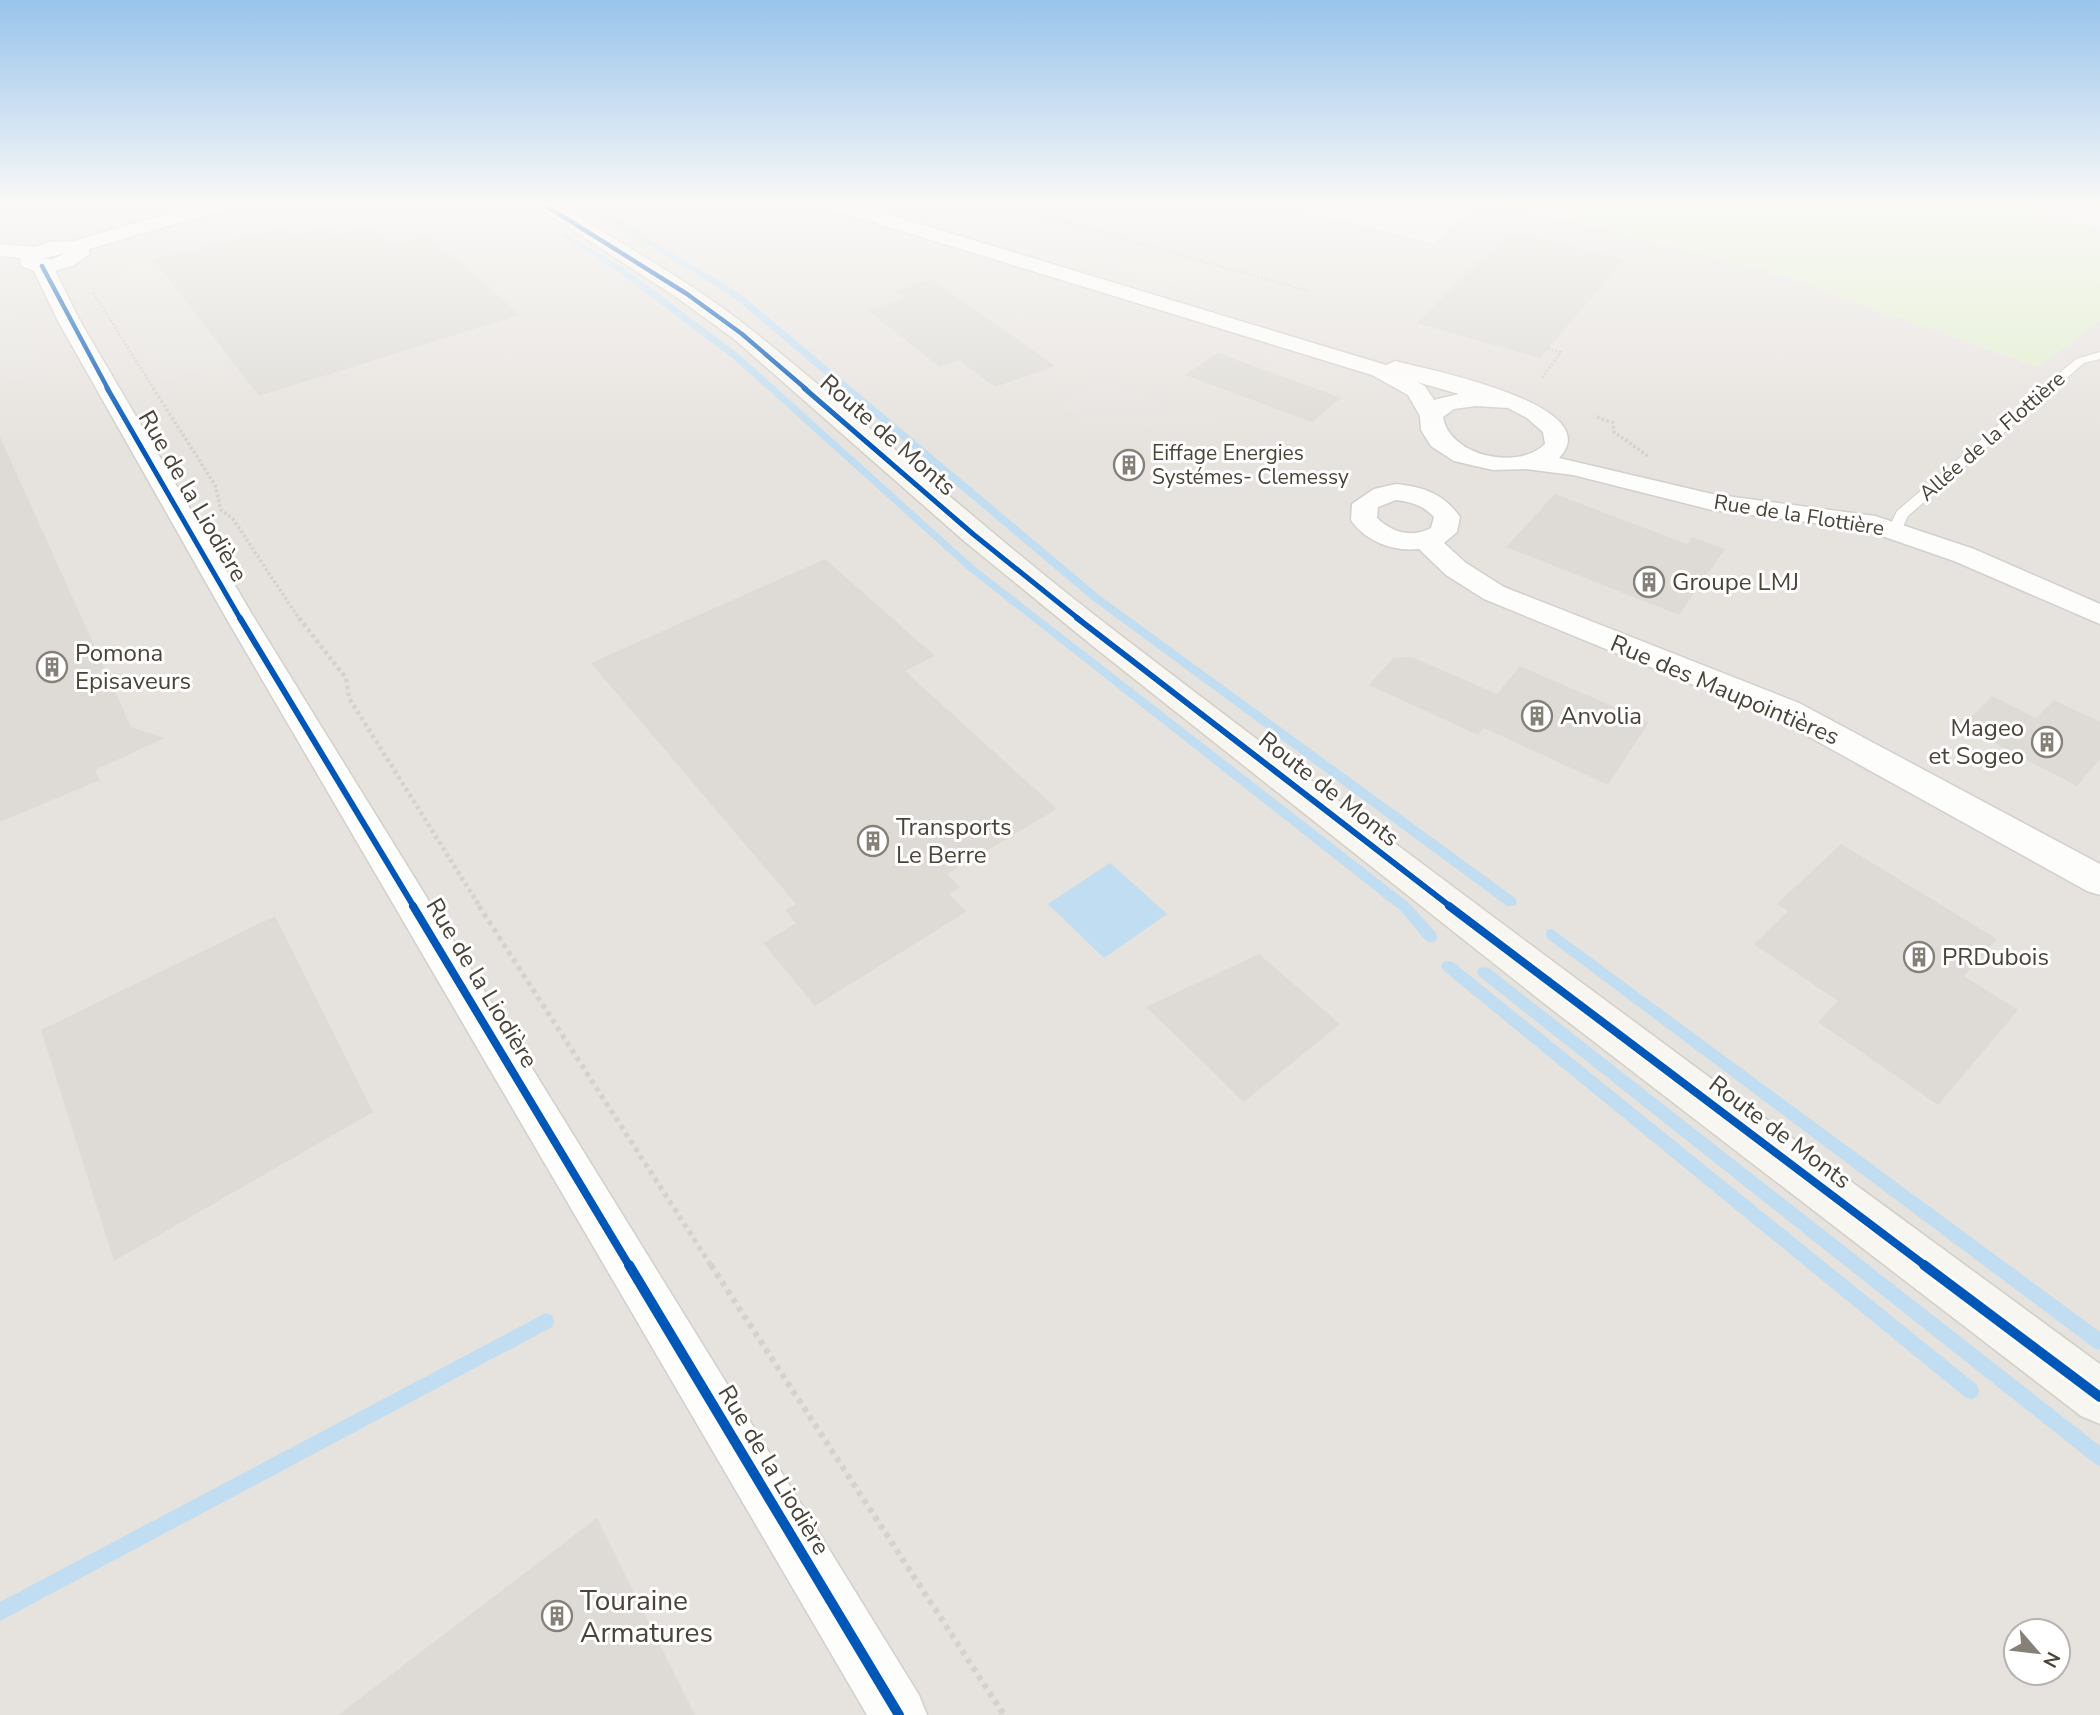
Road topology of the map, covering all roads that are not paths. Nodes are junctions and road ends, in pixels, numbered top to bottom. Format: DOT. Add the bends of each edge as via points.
graph roads {
  1 [pos="51,284"];
  2 [pos="671,284"];
  3 [pos="1100,284"];
  4 [pos="2100,355"];
  5 [pos="1340,356"];
  6 [pos="1514,402"];
  7 [pos="1432,416"];
  8 [pos="1558,440"];
  9 [pos="1528,462"];
  10 [pos="1447,477"];
  11 [pos="1712,502"];
  12 [pos="1895,530"];
  13 [pos="1425,540"];
  14 [pos="2100,615"];
  15 [pos="2100,881"];
  16 [pos="2100,1397"];
  17 [pos="899,1715"];
  1 -- 17 [label="street, Rue de la Liodière" via="239,616"];
  2 -- 16 [label="main road, Route de Monts" via="742,334 973,534 1105,640 1560,991"];
  3 -- 5 [label="street"];
  4 -- 12 [label="lane, Allée de la Flottière" via="2080,361 1902,514"];
  5 -- 6 [label="street"];
  5 -- 7 [label="street" via="1406,383"];
  6 -- 7 [label="street" via="1454,401"];
  6 -- 8 [label="street" via="1546,418 1556,429"];
  7 -- 10 [label="street" via="1431,427"];
  8 -- 9 [label="street" via="1553,450"];
  8 -- 11 [label="street" via="1650,482"];
  9 -- 10 [label="street, Rue de la Flottière" via="1500,463"];
  9 -- 11 [label="street, Rue de la Flottière" via="1573,467"];
  10 -- 13 [label="street" via="1443,509 1448,525 1444,532"];
  10 -- 13 [label="street, Rue de la Flottière" via="1383,494 1368,502 1363,512 1371,528 1382,535"];
  11 -- 12 [label="street, Rue de la Flottière" via="1838,517"];
  12 -- 14 [label="street, Rue de la Flottière"];
  13 -- 15 [label="street, Rue des Maupointières" via="1463,574 1494,593 1787,712"];
}
